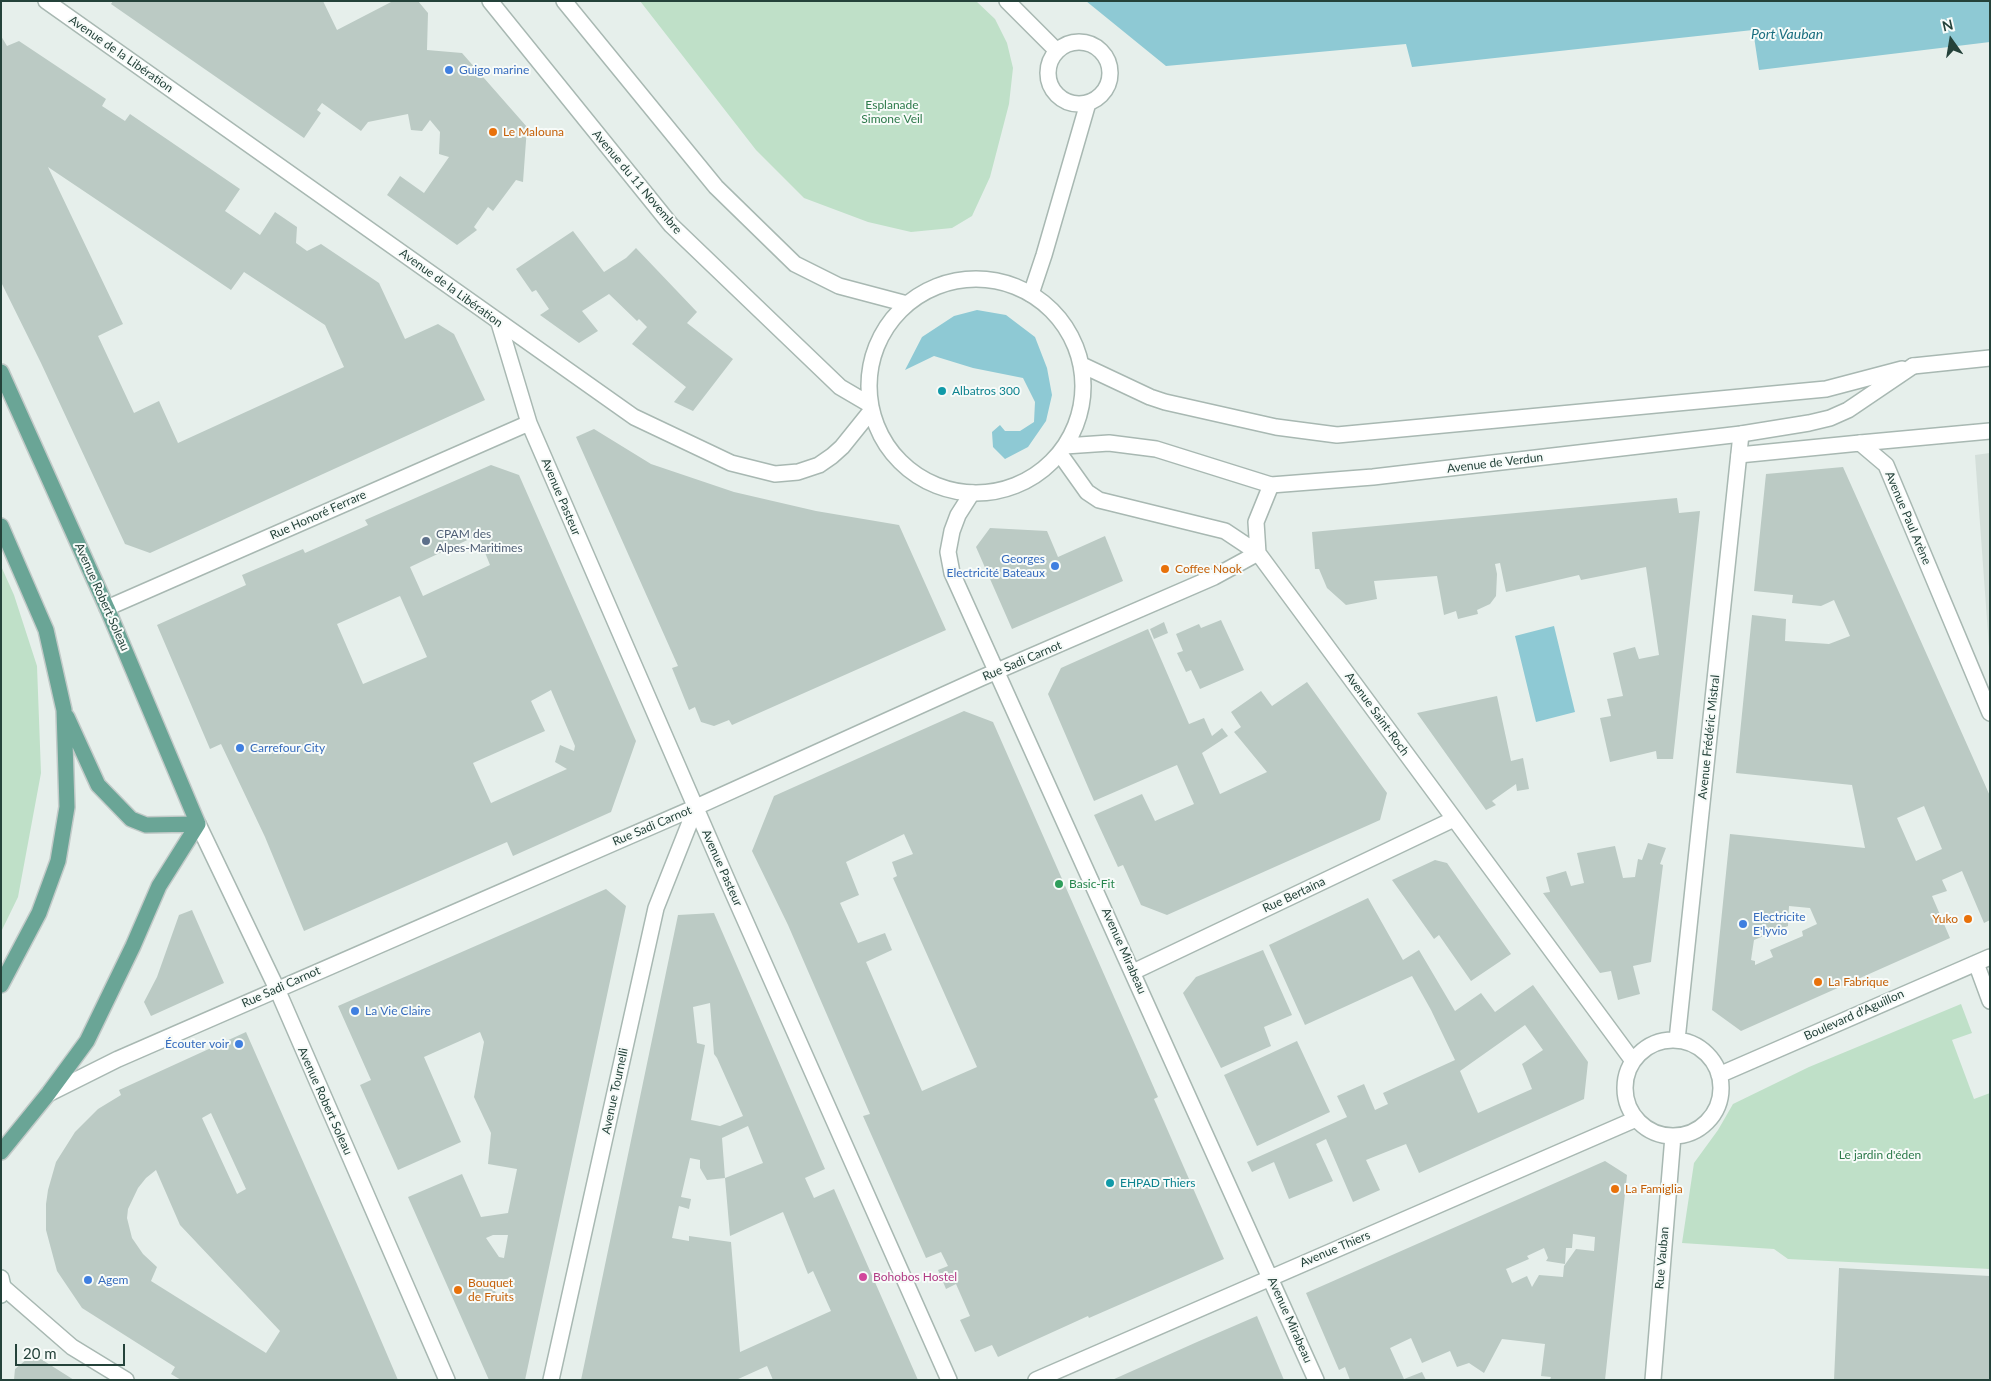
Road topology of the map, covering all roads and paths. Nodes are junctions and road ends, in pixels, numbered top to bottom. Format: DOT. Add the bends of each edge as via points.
graph roads {
  1 [pos="46,1"];
  2 [pos="490,1"];
  3 [pos="564,1"];
  4 [pos="1008,1"];
  5 [pos="1057,51"];
  6 [pos="1088,103"];
  7 [pos="1031,294"];
  8 [pos="907,304"];
  9 [pos="499,323"];
  10 [pos="1990,358"];
  11 [pos="1082,365"];
  12 [pos="1913,366"];
  13 [pos="1,372"];
  14 [pos="870,407"];
  15 [pos="529,424"];
  16 [pos="1990,431"];
  17 [pos="1741,434"];
  18 [pos="1860,443"];
  19 [pos="1063,450"];
  20 [pos="1739,456"];
  21 [pos="1272,486"];
  22 [pos="972,494"];
  23 [pos="1,526"];
  24 [pos="1258,553"];
  25 [pos="107,608"];
  26 [pos="996,672"];
  27 [pos="64,710"];
  28 [pos="1990,713"];
  29 [pos="696,807"];
  30 [pos="1454,819"];
  31 [pos="198,824"];
  32 [pos="1983,960"];
  33 [pos="1133,972"];
  34 [pos="1,985"];
  35 [pos="277,989"];
  36 [pos="1990,1000"];
  37 [pos="1677,1040"];
  38 [pos="1633,1061"];
  39 [pos="1720,1075"];
  40 [pos="48,1094"];
  41 [pos="1636,1119"];
  42 [pos="1673,1136"];
  43 [pos="1,1152"];
  44 [pos="1270,1276"];
  45 [pos="2,1287"];
  46 [pos="126,1380"];
  47 [pos="448,1380"];
  48 [pos="551,1380"];
  49 [pos="949,1380"];
  50 [pos="1036,1380"];
  51 [pos="1316,1380"];
  52 [pos="1653,1380"];
  1 -- 9 [label="street, Avenue de la Libération"];
  2 -- 14 [label="street, Avenue du 11 Novembre" via="671,225 840,387"];
  3 -- 8 [label="street" via="716,187 795,264 840,286"];
  4 -- 5 [label="street"];
  5 -- 6 [label="street" via="1050,60 1048,82 1063,101"];
  5 -- 6 [label="street" via="1066,44 1078,42 1092,45 1102,52 1110,76 1099,98"];
  6 -- 7 [label="street"];
  7 -- 8 [label="street" via="998,281 975,278 927,290"];
  7 -- 11 [label="street" via="1060,318 1073,339"];
  8 -- 14 [label="street" via="888,324 875,349 868,375"];
  9 -- 14 [label="street, Avenue de la Libération" via="634,418 731,463 775,474 798,472 819,465 832,456"];
  9 -- 15 [label="street, Avenue Pasteur"];
  10 -- 12 [label="street, Avenue de Verdun"];
  11 -- 12 [label="street, Avenue de Verdun" via="1165,402 1276,427 1336,435 1826,389"];
  11 -- 19 [label="street" via="1084,393 1078,421"];
  12 -- 17 [label="street, Avenue de Verdun" via="1848,410 1830,418"];
  13 -- 25 [label="main road, Avenue Robert Soleau"];
  14 -- 22 [label="street" via="881,437 897,460 919,478 945,489"];
  15 -- 25 [label="street, Rue Honoré Ferrare"];
  15 -- 29 [label="street, Avenue Pasteur"];
  16 -- 18 [label="street"];
  17 -- 20 [label="street, Avenue Frédéric Mistral"];
  17 -- 21 [label="street, Avenue de Verdun"];
  18 -- 20 [label="street"];
  18 -- 28 [label="street, Avenue Paul Arène" via="1886,465"];
  19 -- 21 [label="street, Avenue de Verdun" via="1109,443 1156,449"];
  19 -- 22 [label="street" via="1042,471 1021,484 997,492"];
  19 -- 24 [label="street, Avenue Saint-Roch" via="1087,492 1099,500 1225,531"];
  20 -- 37 [label="street, Avenue Frédéric Mistral"];
  21 -- 24 [label="street" via="1256,522"];
  22 -- 26 [label="street, Avenue Mirabeau" via="958,515 948,552 952,573"];
  23 -- 27 [label="main road" via="46,630"];
  24 -- 26 [label="street, Rue Sadi Carnot" via="1214,578"];
  24 -- 30 [label="street, Avenue Saint-Roch"];
  25 -- 31 [label="main road, Avenue Robert Soleau"];
  26 -- 29 [label="street, Rue Sadi Carnot"];
  26 -- 33 [label="street, Avenue Mirabeau"];
  27 -- 31 [label="main road" via="98,785 131,819 146,825"];
  27 -- 34 [label="main road" via="67,808 58,861 39,914"];
  29 -- 35 [label="street, Rue Sadi Carnot"];
  29 -- 48 [label="street, Avenue Tournelli" via="656,908"];
  29 -- 49 [label="street, Avenue Pasteur"];
  30 -- 33 [label="street, Rue Bertaina"];
  30 -- 38 [label="street, Avenue Saint-Roch"];
  31 -- 35 [label="street, Avenue Robert Soleau"];
  31 -- 40 [label="main road" via="159,886 87,1042"];
  32 -- 36 [label="street"];
  32 -- 39 [label="street, Boulevard d'Aguillon"];
  33 -- 44 [label="street, Avenue Mirabeau"];
  35 -- 40 [label="street, Rue Sadi Carnot" via="118,1059"];
  35 -- 47 [label="street, Avenue Robert Soleau"];
  37 -- 38 [label="street" via="1660,1041 1645,1048"];
  37 -- 39 [label="street" via="1703,1050"];
  38 -- 41 [label="street" via="1626,1077 1625,1093"];
  39 -- 42 [label="street" via="1721,1092 1717,1108 1697,1128"];
  40 -- 43 [label="main road, Rue Sadi Carnot"];
  41 -- 42 [label="street" via="1649,1130"];
  41 -- 44 [label="street, Avenue Thiers"];
  42 -- 52 [label="street, Rue Vauban"];
  44 -- 50 [label="street, Avenue Thiers"];
  44 -- 51 [label="street, Avenue Mirabeau"];
  45 -- 46 [label="street" via="72,1347"];
}
